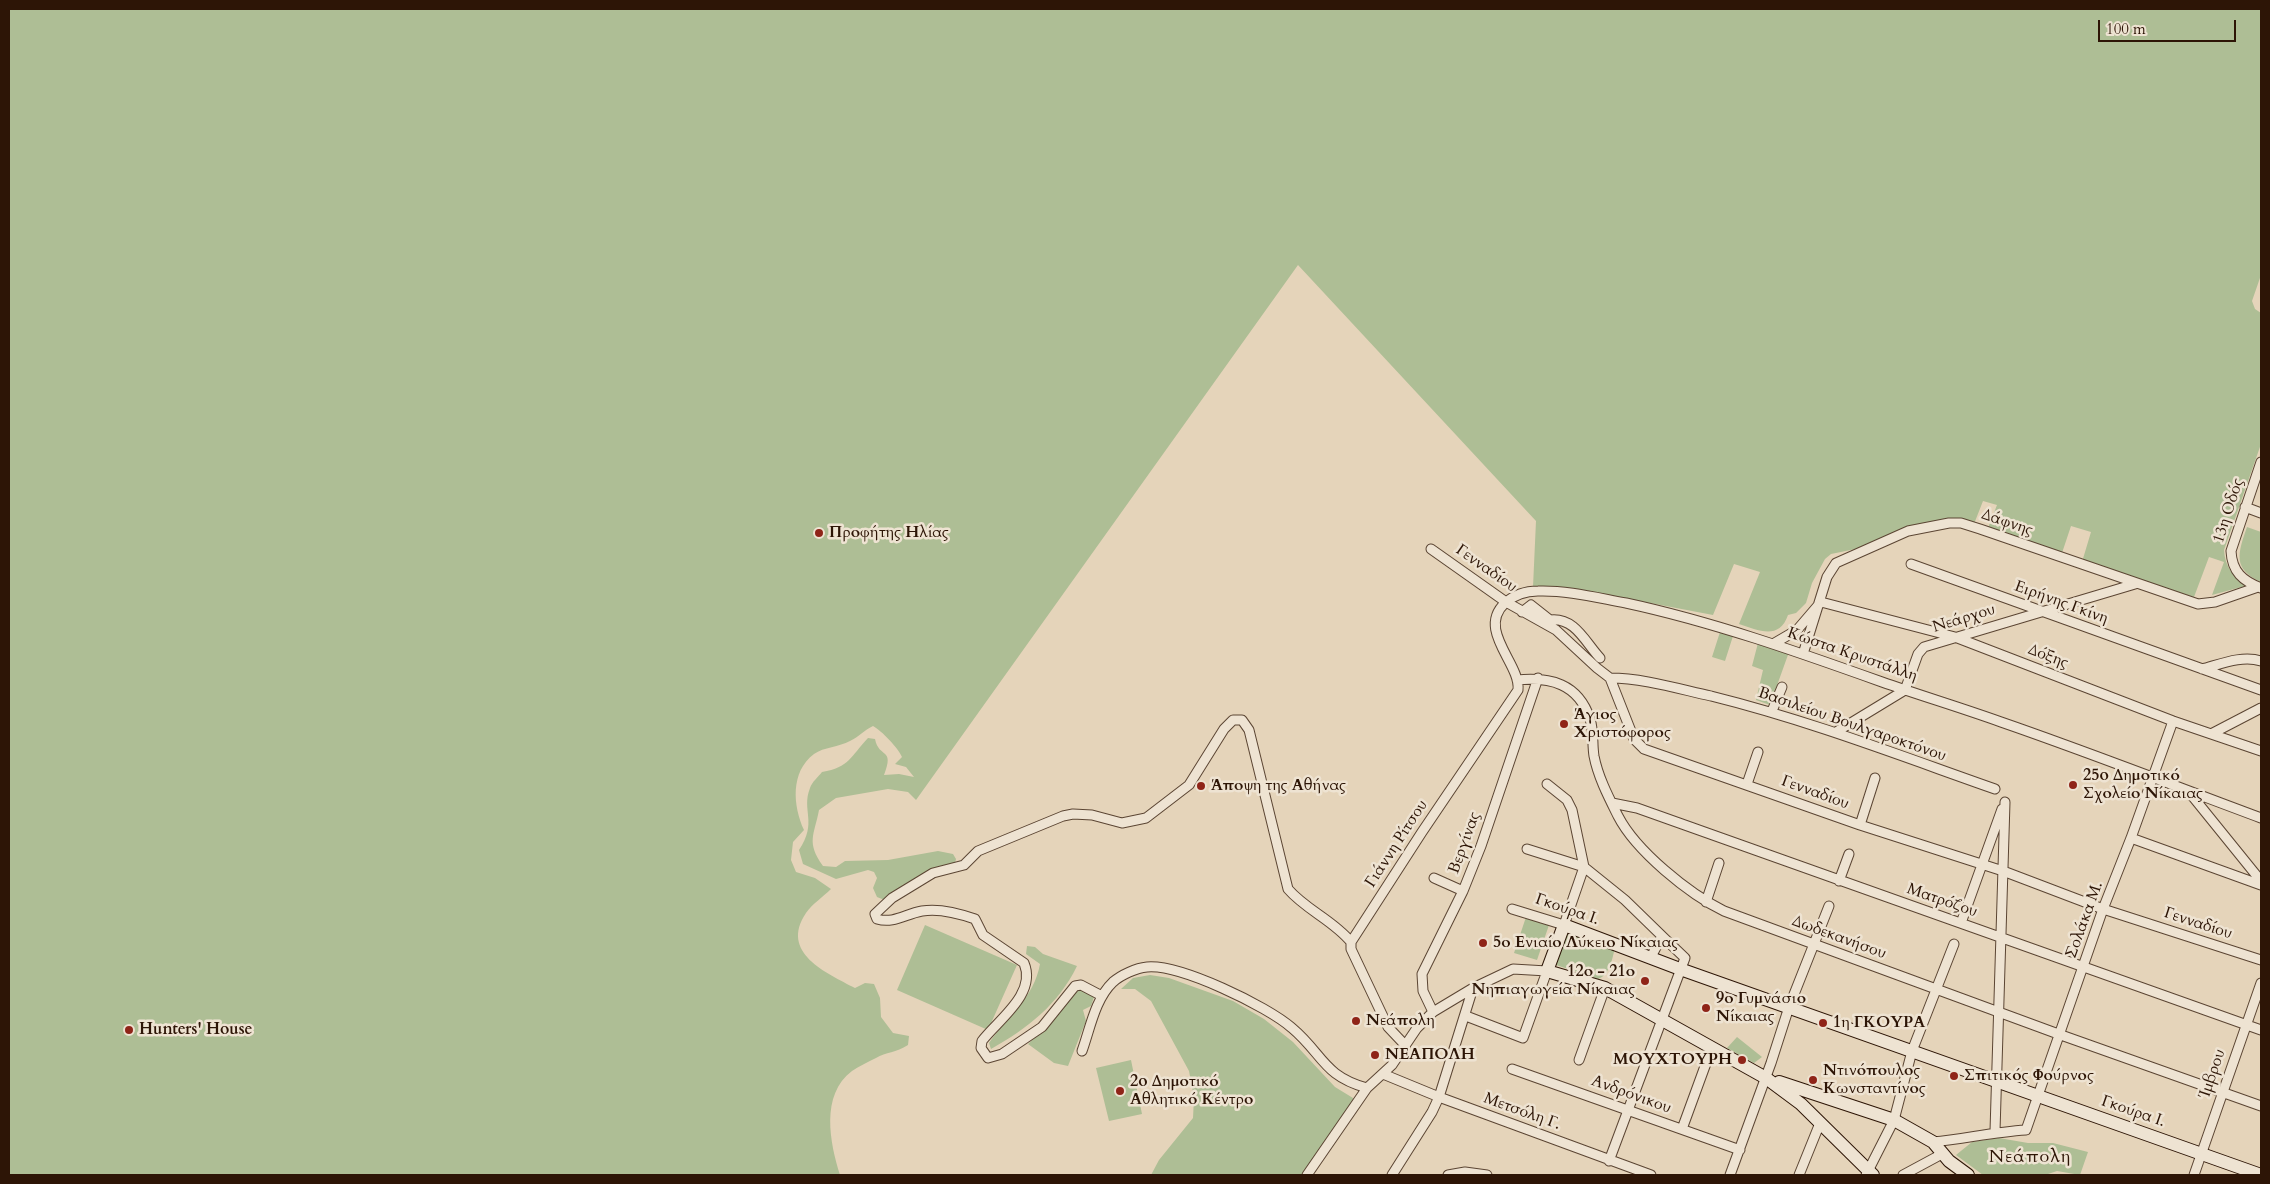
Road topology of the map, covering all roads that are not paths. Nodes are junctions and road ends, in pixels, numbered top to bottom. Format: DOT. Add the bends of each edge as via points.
graph roads {
  1 [pos="2261,462"];
  2 [pos="2245,507"];
  3 [pos="2261,513"];
  4 [pos="1431,549"];
  5 [pos="1912,564"];
  6 [pos="2135,584"];
  7 [pos="2260,588"];
  8 [pos="1506,602"];
  9 [pos="1821,602"];
  10 [pos="1522,612"];
  11 [pos="2039,612"];
  12 [pos="1955,637"];
  13 [pos="1772,644"];
  14 [pos="1803,654"];
  15 [pos="1600,658"];
  16 [pos="2261,661"];
  17 [pos="2202,669"];
  18 [pos="1538,678"];
  19 [pos="1610,678"];
  20 [pos="1517,680"];
  21 [pos="1782,688"];
  22 [pos="1905,690"];
  23 [pos="2261,690"];
  24 [pos="2261,708"];
  25 [pos="1772,711"];
  26 [pos="2173,721"];
  27 [pos="1836,732"];
  28 [pos="2213,733"];
  29 [pos="2261,751"];
  30 [pos="1758,752"];
  31 [pos="2153,777"];
  32 [pos="1876,778"];
  33 [pos="1547,784"];
  34 [pos="1747,784"];
  35 [pos="1995,789"];
  36 [pos="2188,790"];
  37 [pos="1612,803"];
  38 [pos="2261,818"];
  39 [pos="1860,825"];
  40 [pos="2131,838"];
  41 [pos="1528,849"];
  42 [pos="1849,854"];
  43 [pos="1719,864"];
  44 [pos="1982,864"];
  45 [pos="1584,867"];
  46 [pos="2003,871"];
  47 [pos="1434,878"];
  48 [pos="1839,881"];
  49 [pos="2261,881"];
  50 [pos="2261,886"];
  51 [pos="1463,891"];
  52 [pos="1706,902"];
  53 [pos="1829,906"];
  54 [pos="1512,909"];
  55 [pos="2104,909"];
  56 [pos="1961,923"];
  57 [pos="1564,925"];
  58 [pos="1662,936"];
  59 [pos="2001,937"];
  60 [pos="1351,942"];
  61 [pos="1954,944"];
  62 [pos="1814,945"];
  63 [pos="1651,957"];
  64 [pos="2261,960"];
  65 [pos="1682,963"];
  66 [pos="2084,967"];
  67 [pos="1547,971"];
  68 [pos="2261,983"];
  69 [pos="1473,988"];
  70 [pos="1605,988"];
  71 [pos="1935,989"];
  72 [pos="1102,996"];
  73 [pos="1789,1007"];
  74 [pos="1433,1012"];
  75 [pos="1999,1013"];
  76 [pos="1466,1016"];
  77 [pos="1660,1020"];
  78 [pos="2246,1025"];
  79 [pos="2261,1030"];
  80 [pos="2061,1035"];
  81 [pos="1405,1045"];
  82 [pos="1712,1047"];
  83 [pos="1082,1051"];
  84 [pos="1912,1051"];
  85 [pos="1579,1060"];
  86 [pos="1512,1069"];
  87 [pos="1383,1074"];
  88 [pos="1766,1078"];
  89 [pos="1996,1081"];
  90 [pos="1367,1088"];
  91 [pos="2222,1092"];
  92 [pos="2037,1096"];
  93 [pos="1439,1097"];
  94 [pos="2261,1106"];
  95 [pos="1628,1109"];
  96 [pos="1894,1120"];
  97 [pos="1820,1123"];
  98 [pos="1682,1129"];
  99 [pos="1994,1131"];
  100 [pos="1934,1142"];
  101 [pos="1740,1150"];
  102 [pos="2201,1153"];
  103 [pos="1942,1154"];
  104 [pos="1609,1161"];
  105 [pos="1869,1173"];
  106 [pos="1307,1175"];
  107 [pos="1392,1175"];
  108 [pos="1448,1175"];
  109 [pos="1481,1175"];
  110 [pos="1650,1175"];
  111 [pos="1730,1175"];
  112 [pos="1799,1175"];
  113 [pos="1903,1175"];
  114 [pos="1968,1175"];
  115 [pos="2194,1175"];
  116 [pos="2261,1175"];
  1 -- 2 [label="street, 13η Οδός"];
  2 -- 3 [label="street"];
  2 -- 7 [label="street, 13η Οδός" via="2232,544 2231,560 2239,576"];
  4 -- 8 [label="street, Γενναδίου"];
  5 -- 11 [label="street, Ειρήνης Γκίνη"];
  6 -- 7 [label="street, Δάφνης" via="2205,604"];
  6 -- 9 [label="street, Δάφνης" via="1980,529 1949,523 1899,534 1836,563 1827,577"];
  6 -- 11 [label="street, Νεάρχου"];
  8 -- 10 [label="street, Γενναδίου"];
  8 -- 13 [label="street, Κώστα Κρυστάλλη" via="1518,594 1539,590 1591,596"];
  8 -- 20 [label="street" via="1496,616 1496,626 1502,650"];
  9 -- 12 [label="street, Δόξης"];
  9 -- 13 [label="street" via="1797,630"];
  9 -- 14 [label="street, Δάφνης"];
  10 -- 15 [label="street" via="1530,605 1550,620 1560,619 1574,625"];
  10 -- 19 [label="street, Γενναδίου" via="1556,630"];
  11 -- 12 [label="street, Νεάρχου"];
  11 -- 17 [label="street, Ειρήνης Γκίνη"];
  12 -- 22 [label="street, Νεάρχου" via="1924,647 1918,654"];
  12 -- 26 [label="street, Δόξης"];
  13 -- 14 [label="street, Κώστα Κρυστάλλη"];
  14 -- 22 [label="street, Κώστα Κρυστάλλη"];
  16 -- 17 [label="street" via="2240,659"];
  17 -- 23 [label="street, Ειρήνης Γκίνη"];
  18 -- 20 [label="street, Δωδεκανήσου"];
  18 -- 37 [label="street, Δωδεκανήσου" via="1558,682 1585,709 1592,728 1596,765"];
  18 -- 51 [label="street, Βεργίνας"];
  19 -- 25 [label="street, Βασιλείου Βουλγαροκτόνου" via="1636,680"];
  19 -- 34 [label="street, Γενναδίου" via="1634,738 1644,749"];
  20 -- 60 [label="street, Γιάννη Ρίτσου" via="1518,690 1512,701"];
  21 -- 25 [label="street"];
  22 -- 27 [label="street"];
  22 -- 31 [label="street, Κώστα Κρυστάλλη"];
  24 -- 28 [label="street"];
  25 -- 27 [label="street, Βασιλείου Βουλγαροκτόνου"];
  26 -- 28 [label="street, Δόξης"];
  26 -- 31 [label="street, Σολάκα Μ."];
  27 -- 35 [label="street, Βασιλείου Βουλγαροκτόνου"];
  28 -- 29 [label="street, Δόξης"];
  30 -- 34 [label="street"];
  31 -- 36 [label="street, Κώστα Κρυστάλλη"];
  31 -- 40 [label="street, Σολάκα Μ."];
  32 -- 39 [label="street"];
  33 -- 45 [label="street" via="1567,800 1572,810"];
  34 -- 39 [label="street, Γενναδίου"];
  36 -- 38 [label="street, Κώστα Κρυστάλλη"];
  36 -- 49 [label="street"];
  37 -- 48 [label="street, Ματρόζου" via="1637,808"];
  37 -- 52 [label="street, Δωδεκανήσου" via="1626,830 1640,845 1681,884"];
  39 -- 44 [label="street, Γενναδίου"];
  40 -- 50 [label="street"];
  40 -- 55 [label="street, Σολάκα Μ."];
  41 -- 45 [label="street"];
  42 -- 48 [label="street"];
  43 -- 52 [label="street"];
  44 -- 46 [label="street, Γενναδίου"];
  44 -- 46 [label="street" via="2004,802"];
  44 -- 56 [label="street"];
  45 -- 57 [label="street"];
  45 -- 58 [label="street" via="1626,900"];
  46 -- 55 [label="street, Γενναδίου"];
  46 -- 59 [label="street"];
  47 -- 51 [label="street"];
  48 -- 56 [label="street, Ματρόζου"];
  51 -- 74 [label="street, Βεργίνας" via="1422,974 1422,991"];
  52 -- 62 [label="street, Δωδεκανήσου"];
  53 -- 62 [label="street"];
  54 -- 57 [label="street, Γκούρα Ι."];
  55 -- 64 [label="street, Γενναδίου"];
  55 -- 66 [label="street, Σολάκα Μ."];
  56 -- 59 [label="street, Ματρόζου"];
  57 -- 63 [label="street, Γκούρα Ι."];
  57 -- 67 [label="street"];
  58 -- 63 [label="street"];
  58 -- 65 [label="street"];
  59 -- 66 [label="street, Ματρόζου"];
  59 -- 75 [label="street"];
  60 -- 72 [label="street" via="1338,927 1288,889 1250,730 1242,720 1233,720 1189,785 1146,818 1122,823 1081,814 1063,816 978,851 964,865 933,873 892,898 875,914 877,919 893,922 923,910 954,912 975,919 984,935 1024,963 1027,969 1018,1002 982,1041 981,1048 988,1058 1002,1054 1042,1027 1075,986 1081,985"];
  60 -- 81 [label="street" via="1351,949 1391,1033"];
  61 -- 71 [label="street"];
  62 -- 71 [label="street, Δωδεκανήσου"];
  62 -- 73 [label="street"];
  63 -- 65 [label="street, Γκούρα Ι."];
  65 -- 73 [label="street, Γκούρα Ι."];
  65 -- 77 [label="street"];
  66 -- 78 [label="street, Ματρόζου"];
  66 -- 80 [label="street, Σολάκα Μ."];
  67 -- 69 [label="street" via="1513,969"];
  67 -- 70 [label="street"];
  67 -- 76 [label="street" via="1523,1038"];
  68 -- 78 [label="street, Ίμβρου"];
  69 -- 74 [label="street"];
  69 -- 76 [label="street"];
  70 -- 77 [label="street"];
  70 -- 85 [label="street"];
  71 -- 75 [label="street, Δωδεκανήσου"];
  71 -- 84 [label="street"];
  72 -- 83 [label="street"];
  72 -- 90 [label="street" via="1122,976 1147,967 1159,967 1191,977 1234,992 1258,1005 1298,1032 1340,1078"];
  73 -- 84 [label="street, Γκούρα Ι."];
  73 -- 88 [label="street"];
  74 -- 81 [label="street"];
  75 -- 80 [label="street, Δωδεκανήσου"];
  75 -- 89 [label="street"];
  76 -- 93 [label="street"];
  77 -- 82 [label="street"];
  77 -- 95 [label="street"];
  78 -- 79 [label="street, Ματρόζου"];
  78 -- 91 [label="street, Ίμβρου"];
  80 -- 91 [label="street, Δωδεκανήσου"];
  80 -- 92 [label="street, Σολάκα Μ."];
  81 -- 87 [label="street"];
  82 -- 88 [label="street"];
  82 -- 98 [label="street"];
  84 -- 89 [label="street, Γκούρα Ι."];
  84 -- 96 [label="street"];
  86 -- 95 [label="street, Ανδρόνικου"];
  87 -- 90 [label="street"];
  87 -- 93 [label="street, Μετσόλη Γ."];
  88 -- 96 [label="street"];
  88 -- 97 [label="street"];
  88 -- 101 [label="street"];
  89 -- 92 [label="street, Γκούρα Ι."];
  89 -- 99 [label="street"];
  90 -- 106 [label="street"];
  91 -- 94 [label="street, Δωδεκανήσου"];
  91 -- 102 [label="street, Ίμβρου"];
  92 -- 99 [label="street, Σολάκα Μ." via="2026,1130"];
  92 -- 102 [label="street, Γκούρα Ι."];
  93 -- 104 [label="street, Μετσόλη Γ."];
  93 -- 107 [label="street"];
  95 -- 98 [label="street, Ανδρόνικου"];
  95 -- 104 [label="street"];
  96 -- 100 [label="street"];
  96 -- 105 [label="street"];
  97 -- 105 [label="street"];
  97 -- 112 [label="street"];
  98 -- 101 [label="street, Ανδρόνικου"];
  99 -- 100 [label="street"];
  100 -- 103 [label="street"];
  101 -- 111 [label="street"];
  102 -- 115 [label="street, Ίμβρου"];
  102 -- 116 [label="street, Γκούρα Ι."];
  103 -- 113 [label="street"];
  103 -- 114 [label="street"];
  104 -- 110 [label="street, Μετσόλη Γ."];
  108 -- 109 [label="street" via="1465,1172"];
}
